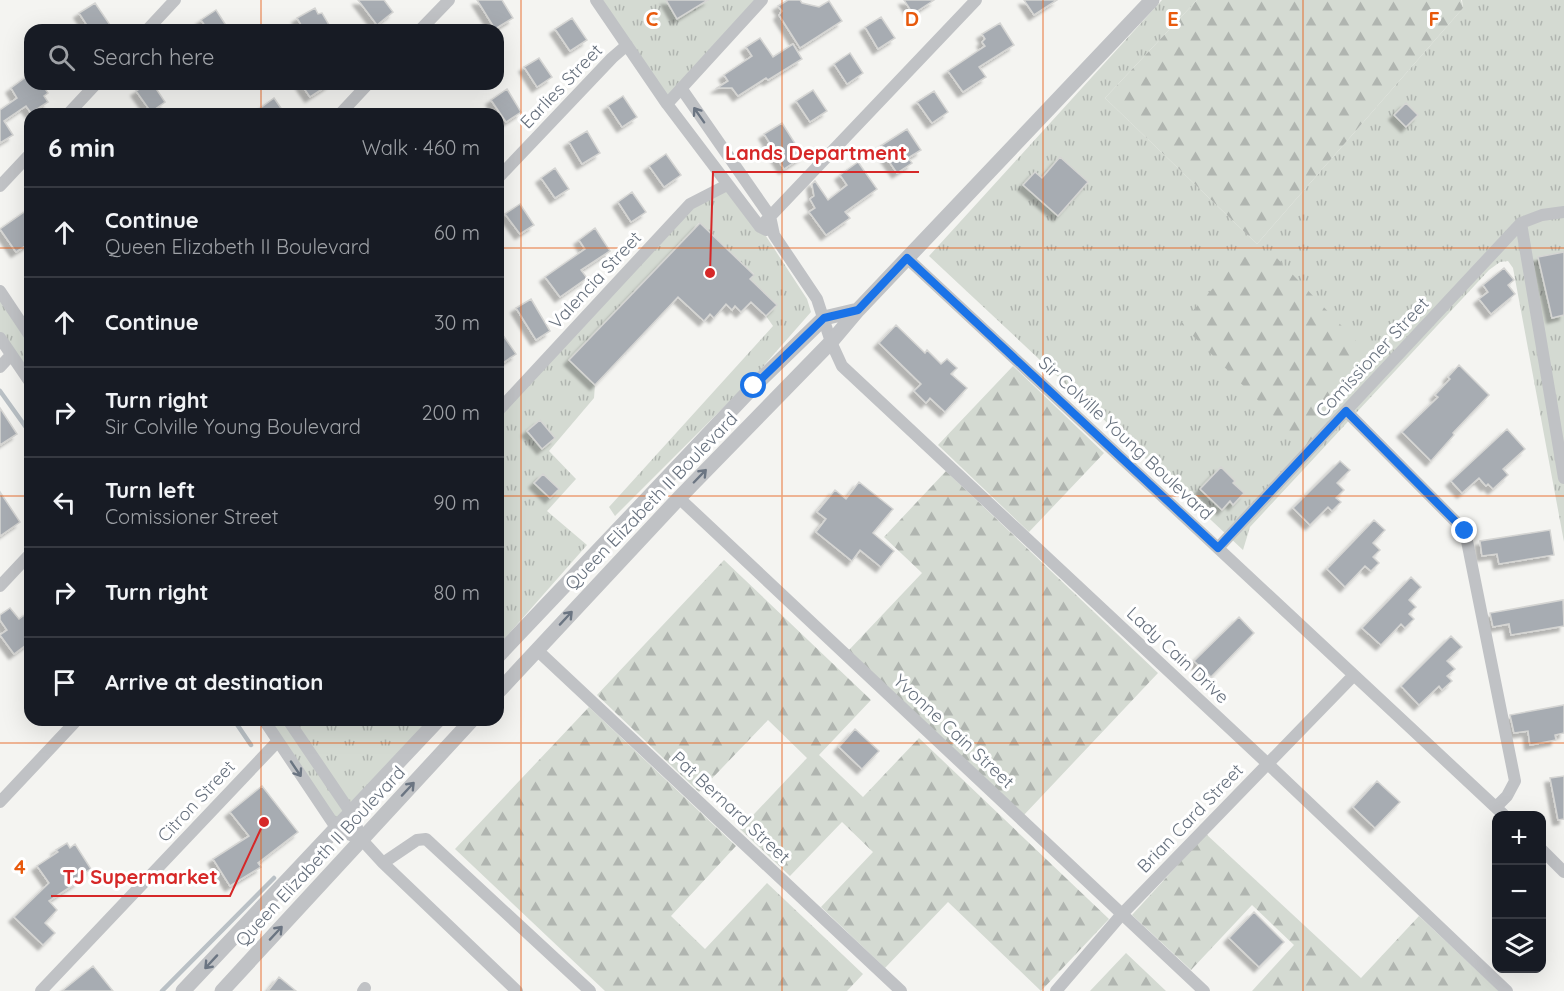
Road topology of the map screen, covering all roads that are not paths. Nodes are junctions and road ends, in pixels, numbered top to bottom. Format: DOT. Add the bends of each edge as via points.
graph roads {
  1 [pos="175,0"];
  2 [pos="449,0"];
  3 [pos="596,0"];
  4 [pos="762,0"];
  5 [pos="976,0"];
  6 [pos="1152,0"];
  7 [pos="153,24"];
  8 [pos="426,24"];
  9 [pos="627,45"];
  10 [pos="681,88"];
  11 [pos="90,90"];
  12 [pos="362,90"];
  13 [pos="667,104"];
  14 [pos="74,108"];
  15 [pos="346,108"];
  16 [pos="24,160"];
  17 [pos="504,172"];
  18 [pos="727,185"];
  19 [pos="0,186"];
  20 [pos="1564,212"];
  21 [pos="770,216"];
  22 [pos="1521,223"];
  23 [pos="760,227"];
  24 [pos="774,235"];
  25 [pos="907,258"];
  26 [pos="0,291"];
  27 [pos="858,310"];
  28 [pos="824,318"];
  29 [pos="24,327"];
  30 [pos="0,338"];
  31 [pos="831,342"];
  32 [pos="11,355"];
  33 [pos="0,367"];
  34 [pos="24,373"];
  35 [pos="754,386"];
  36 [pos="771,404"];
  37 [pos="504,405"];
  38 [pos="1346,411"];
  39 [pos="1564,478"];
  40 [pos="679,498"];
  41 [pos="604,542"];
  42 [pos="1218,548"];
  43 [pos="622,559"];
  44 [pos="24,560"];
  45 [pos="0,586"];
  46 [pos="504,650"];
  47 [pos="537,650"];
  48 [pos="1354,675"];
  49 [pos="504,686"];
  50 [pos="71,726"];
  51 [pos="268,726"];
  52 [pos="292,726"];
  53 [pos="432,726"];
  54 [pos="466,726"];
  55 [pos="278,741"];
  56 [pos="1268,764"];
  57 [pos="0,802"];
  58 [pos="1500,811"];
  59 [pos="351,813"];
  60 [pos="337,830"];
  61 [pos="362,840"];
  62 [pos="1546,854"];
  63 [pos="383,863"];
  64 [pos="1564,872"];
  65 [pos="1122,914"];
  66 [pos="40,991"];
  67 [pos="183,991"];
  68 [pos="222,991"];
  69 [pos="517,991"];
  70 [pos="590,991"];
  71 [pos="900,991"];
  72 [pos="1056,991"];
  73 [pos="1204,991"];
  74 [pos="1507,991"];
  1 -- 7 [label="street"];
  2 -- 8 [label="street"];
  3 -- 9 [label="street"];
  4 -- 10 [label="street"];
  5 -- 21 [label="street"];
  6 -- 25 [label="street, Queen Elizabeth II Boulevard"];
  9 -- 13 [label="street"];
  9 -- 17 [label="street, Earlies Street"];
  10 -- 13 [label="street"];
  21 -- 10 [label="street, one-way"];
  11 -- 14 [label="street"];
  12 -- 15 [label="street"];
  13 -- 18 [label="street"];
  16 -- 19 [label="street"];
  18 -- 23 [label="street"];
  18 -- 37 [label="street, Valencia Street" via="690,204"];
  20 -- 22 [label="street, Comissioner Street"];
  21 -- 23 [label="street"];
  21 -- 24 [label="street"];
  22 -- 38 [label="street, Comissioner Street"];
  22 -- 39 [label="street"];
  23 -- 24 [label="street"];
  24 -- 28 [label="street, Lady Cain Drive" via="817,299"];
  25 -- 27 [label="street, Queen Elizabeth II Boulevard"];
  25 -- 42 [label="street, Sir Colville Young Boulevard"];
  26 -- 29 [label="street"];
  27 -- 28 [label="street"];
  27 -- 31 [label="street, Queen Elizabeth II Boulevard"];
  28 -- 31 [label="street, Lady Cain Drive"];
  28 -- 35 [label="street, Queen Elizabeth II Boulevard"];
  30 -- 32 [label="street"];
  31 -- 36 [label="street, Queen Elizabeth II Boulevard"];
  31 -- 56 [label="street, Lady Cain Drive" via="842,366"];
  32 -- 33 [label="street"];
  32 -- 34 [label="street"];
  35 -- 36 [label="street"];
  35 -- 41 [label="street, Queen Elizabeth II Boulevard"];
  40 -- 36 [label="street, Queen Elizabeth II Boulevard, one-way"];
  38 -- 42 [label="street, Comissioner Street"];
  38 -- 58 [label="street" via="1465,531 1515,781"];
  40 -- 43 [label="street, Queen Elizabeth II Boulevard"];
  40 -- 65 [label="street, Yvonne Cain Street"];
  41 -- 43 [label="street"];
  41 -- 46 [label="street, Queen Elizabeth II Boulevard"];
  42 -- 48 [label="street, Sir Colville Young Boulevard"];
  47 -- 43 [label="street, Queen Elizabeth II Boulevard, one-way"];
  44 -- 45 [label="street"];
  47 -- 49 [label="street, Queen Elizabeth II Boulevard"];
  47 -- 71 [label="street, Pat Bernard Street"];
  48 -- 56 [label="street, Brian Card Street"];
  48 -- 58 [label="street, Sir Colville Young Boulevard"];
  50 -- 57 [label="street"];
  51 -- 55 [label="street"];
  52 -- 59 [label="street"];
  53 -- 59 [label="street, Queen Elizabeth II Boulevard"];
  61 -- 54 [label="street, Queen Elizabeth II Boulevard, one-way"];
  55 -- 60 [label="street, one-way"];
  55 -- 66 [label="street, Citron Street"];
  56 -- 65 [label="street, Brian Card Street"];
  56 -- 74 [label="street, Lady Cain Drive"];
  59 -- 60 [label="street, Queen Elizabeth II Boulevard"];
  59 -- 61 [label="street"];
  60 -- 61 [label="street"];
  60 -- 67 [label="street, Queen Elizabeth II Boulevard, one-way"];
  61 -- 63 [label="street"];
  68 -- 61 [label="street, Queen Elizabeth II Boulevard, one-way"];
  62 -- 64 [label="street"];
  63 -- 69 [label="street"];
  63 -- 70 [label="street" via="417,840 426,839"];
  65 -- 72 [label="street, Brian Card Street"];
  65 -- 73 [label="street, Yvonne Cain Street"];
}
